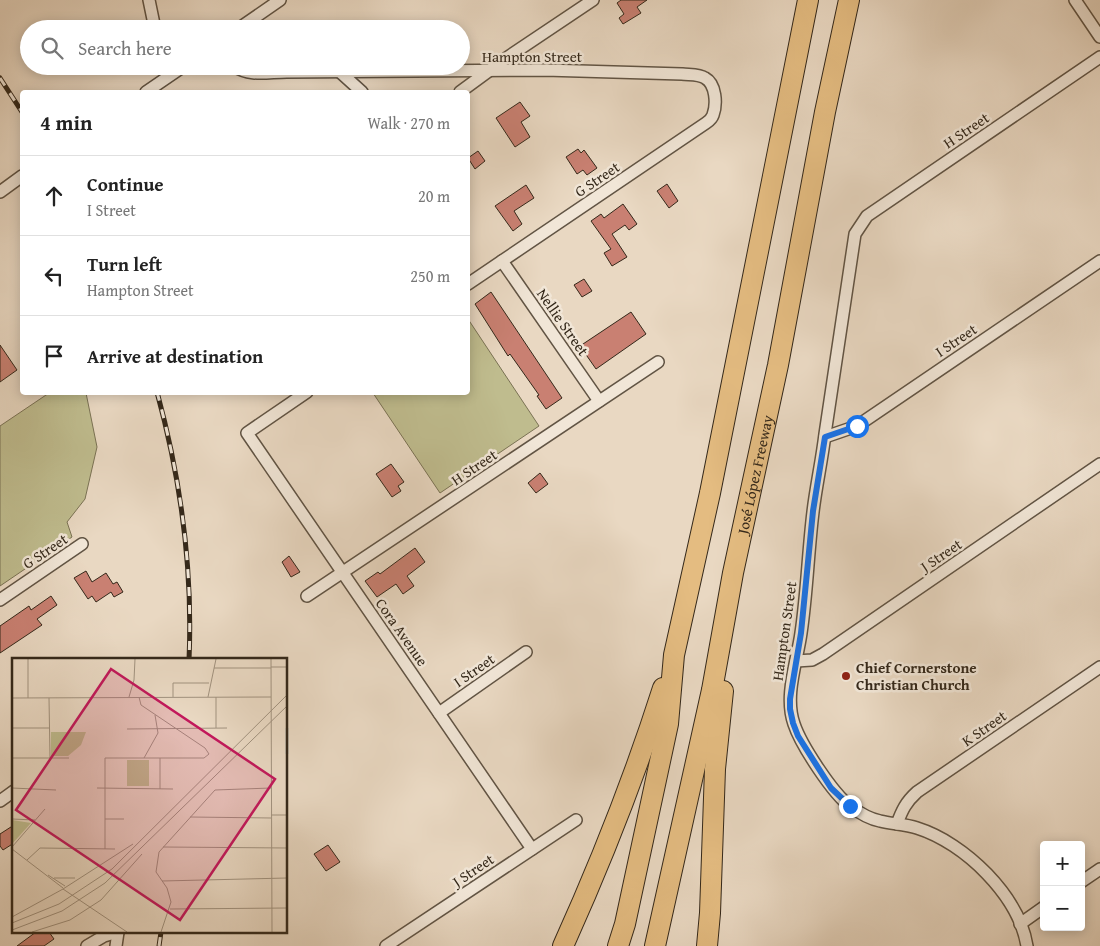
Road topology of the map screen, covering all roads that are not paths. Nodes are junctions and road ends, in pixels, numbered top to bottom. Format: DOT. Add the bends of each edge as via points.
graph roads {
  1 [pos="149,0"];
  2 [pos="280,0"];
  3 [pos="593,0"];
  4 [pos="808,0"];
  5 [pos="849,0"];
  6 [pos="1075,0"];
  7 [pos="153,20"];
  8 [pos="251,20"];
  9 [pos="1100,37"];
  10 [pos="1100,57"];
  11 [pos="470,70"];
  12 [pos="491,70"];
  13 [pos="163,75"];
  14 [pos="343,75"];
  15 [pos="710,83"];
  16 [pos="148,90"];
  17 [pos="360,90"];
  18 [pos="463,90"];
  19 [pos="20,178"];
  20 [pos="0,192"];
  21 [pos="855,234"];
  22 [pos="502,261"];
  23 [pos="1100,261"];
  24 [pos="470,283"];
  25 [pos="658,362"];
  26 [pos="303,395"];
  27 [pos="599,401"];
  28 [pos="825,437"];
  29 [pos="1100,464"];
  30 [pos="82,544"];
  31 [pos="343,574"];
  32 [pos="730,586"];
  33 [pos="307,596"];
  34 [pos="0,600"];
  35 [pos="526,652"];
  36 [pos="674,655"];
  37 [pos="796,661"];
  38 [pos="1100,667"];
  39 [pos="440,713"];
  40 [pos="12,793"];
  41 [pos="0,801"];
  42 [pos="576,820"];
  43 [pos="897,824"];
  44 [pos="532,849"];
  45 [pos="1100,869"];
  46 [pos="1085,879"];
  47 [pos="1040,910"];
  48 [pos="1020,924"];
  49 [pos="111,934"];
  50 [pos="87,946"];
  51 [pos="386,946"];
  52 [pos="563,946"];
  53 [pos="618,946"];
  54 [pos="655,946"];
  55 [pos="707,946"];
  56 [pos="1027,946"];
  1 -- 7 [label="street"];
  2 -- 8 [label="street"];
  3 -- 12 [label="street"];
  4 -- 36 [label="highway" via="710,493"];
  5 -- 32 [label="highway, José López Freeway" via="824,112 778,365"];
  6 -- 9 [label="street"];
  10 -- 21 [label="street, H Street" via="867,216"];
  11 -- 12 [label="street, Hampton Street"];
  12 -- 15 [label="street, Hampton Street" via="682,74 698,75"];
  12 -- 18 [label="street"];
  13 -- 16 [label="street"];
  14 -- 17 [label="street"];
  15 -- 22 [label="street, G Street" via="714,90 714,112 706,123"];
  19 -- 20 [label="street"];
  21 -- 28 [label="street, Hampton Street"];
  22 -- 24 [label="street, G Street"];
  22 -- 27 [label="street, Nellie Street"];
  23 -- 28 [label="street, I Street" via="857,426"];
  25 -- 27 [label="street, H Street"];
  26 -- 31 [label="street, Cora Avenue" via="247,433"];
  27 -- 31 [label="street, H Street"];
  28 -- 37 [label="street, Hampton Street"];
  29 -- 37 [label="street, J Street" via="823,654 812,660"];
  30 -- 34 [label="street, G Street"];
  31 -- 33 [label="street, H Street"];
  31 -- 39 [label="street, Cora Avenue"];
  32 -- 54 [label="highway, José López Freeway" via="712,690"];
  32 -- 55 [label="highway" via="728,653 715,769"];
  35 -- 39 [label="street, I Street"];
  36 -- 52 [label="highway" via="635,772"];
  36 -- 53 [label="highway" via="668,724 626,924"];
  37 -- 43 [label="street, Hampton Street" via="790,709 798,736 842,800 878,821"];
  38 -- 43 [label="street, K Street" via="917,792 902,810"];
  39 -- 44 [label="street, Cora Avenue"];
  40 -- 41 [label="street"];
  42 -- 44 [label="street, J Street"];
  43 -- 48 [label="street, Hampton Street" via="939,836 982,868 1000,889"];
  44 -- 51 [label="street, J Street"];
  45 -- 46 [label="street"];
  47 -- 48 [label="street"];
  48 -- 56 [label="street, Hampton Street"];
  49 -- 50 [label="street"];
}
